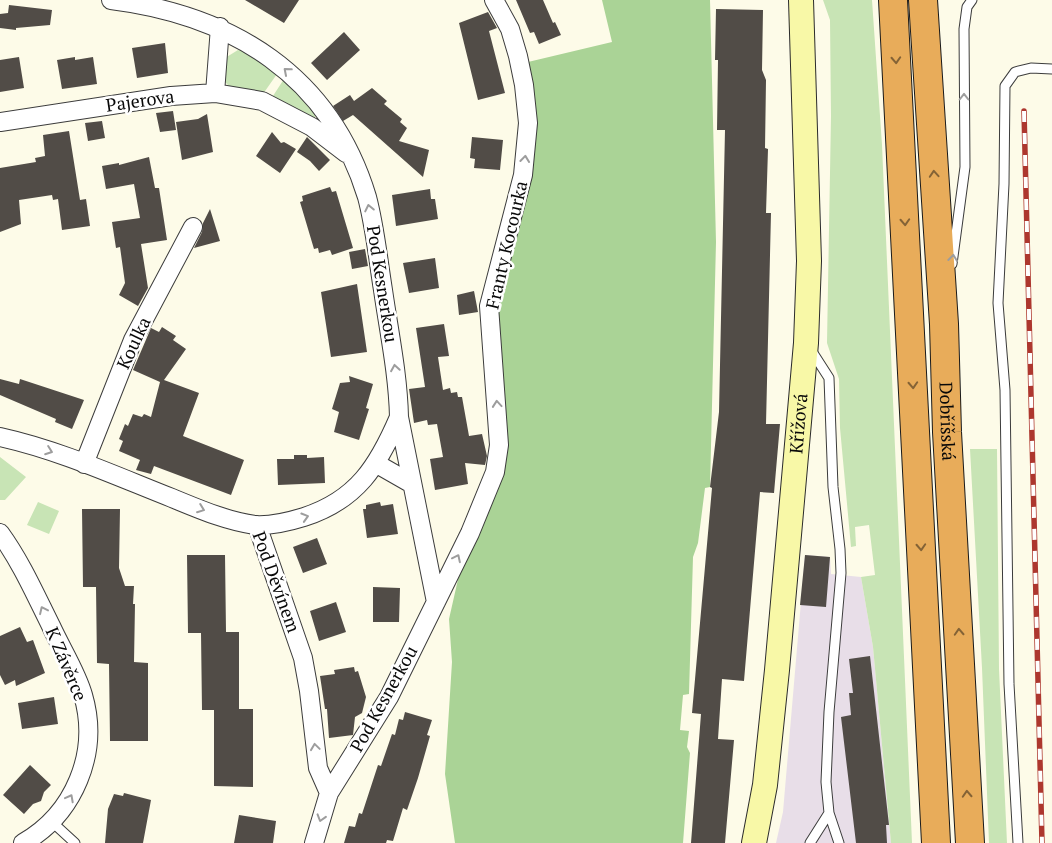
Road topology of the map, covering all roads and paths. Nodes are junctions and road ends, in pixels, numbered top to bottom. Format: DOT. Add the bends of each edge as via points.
graph roads {
  1 [pos="111,0"];
  2 [pos="494,0"];
  3 [pos="801,0"];
  4 [pos="923,0"];
  5 [pos="929,0"];
  6 [pos="972,0"];
  7 [pos="892,4"];
  8 [pos="220,27"];
  9 [pos="925,36"];
  10 [pos="1052,69"];
  11 [pos="215,93"];
  12 [pos="0,122"];
  13 [pos="350,155"];
  14 [pos="193,227"];
  15 [pos="944,324"];
  16 [pos="806,344"];
  17 [pos="399,417"];
  18 [pos="0,437"];
  19 [pos="84,464"];
  20 [pos="377,464"];
  21 [pos="412,484"];
  22 [pos="257,525"];
  23 [pos="0,533"];
  24 [pos="436,602"];
  25 [pos="329,793"];
  26 [pos="828,813"];
  27 [pos="50,821"];
  28 [pos="23,843"];
  29 [pos="74,843"];
  30 [pos="314,843"];
  31 [pos="754,843"];
  32 [pos="810,843"];
  33 [pos="838,843"];
  34 [pos="936,843"];
  35 [pos="970,843"];
  36 [pos="1018,843"];
  1 -- 8 [label="street, Pod Kesnerkou" via="154,6"];
  24 -- 2 [label="street, Franty Kocourka, one-way" via="482,505 495,472 499,445 489,306 523,175 528,123 518,56 510,29"];
  3 -- 16 [label="street, Křížová" via="809,252"];
  4 -- 9 [label="highway, Dobříšská"];
  5 -- 9 [label="highway"];
  15 -- 6 [label="lane, one-way" via="965,167 964,29 967,7"];
  7 -- 34 [label="highway, Dobříšská, one-way"];
  8 -- 11 [label="street"];
  13 -- 8 [label="street, Pod Kesnerkou, one-way" via="332,122 308,91 278,64"];
  15 -- 9 [label="highway, Dobříšská, one-way"];
  10 -- 36 [label="lane" via="1031,68 1015,72 1005,86 998,302 1005,390 1009,684"];
  11 -- 12 [label="street, Pajerova" via="171,96"];
  11 -- 13 [label="street" via="262,102 312,127"];
  17 -- 13 [label="street, Pod Kesnerkou, one-way" via="398,387 373,226 366,196"];
  14 -- 19 [label="street, Koulka" via="133,340"];
  35 -- 15 [label="highway, Dobříšská, one-way"];
  16 -- 26 [label="lane" via="829,378 833,487 840,549 841,573 829,712"];
  16 -- 31 [label="street, Křížová" via="778,670 765,785"];
  17 -- 20 [label="street"];
  17 -- 21 [label="street, Pod Kesnerkou"];
  18 -- 19 [label="street, Pod Děvínem, one-way"];
  19 -- 22 [label="street, Pod Děvínem, one-way" via="222,518"];
  20 -- 21 [label="street"];
  22 -- 20 [label="street, one-way" via="285,523 323,511 354,491"];
  21 -- 24 [label="street, Pod Kesnerkou"];
  25 -- 22 [label="street, Pod Děvínem, one-way" via="318,768 303,658"];
  27 -- 23 [label="street, K Závěrce, one-way" via="66,806 84,765 87,731 83,695 18,558"];
  24 -- 25 [label="street, Pod Kesnerkou" via="389,697"];
  25 -- 30 [label="street, one-way"];
  26 -- 32 [label="lane"];
  26 -- 33 [label="lane"];
  27 -- 28 [label="street, K Závěrce"];
  27 -- 29 [label="lane"];
}
